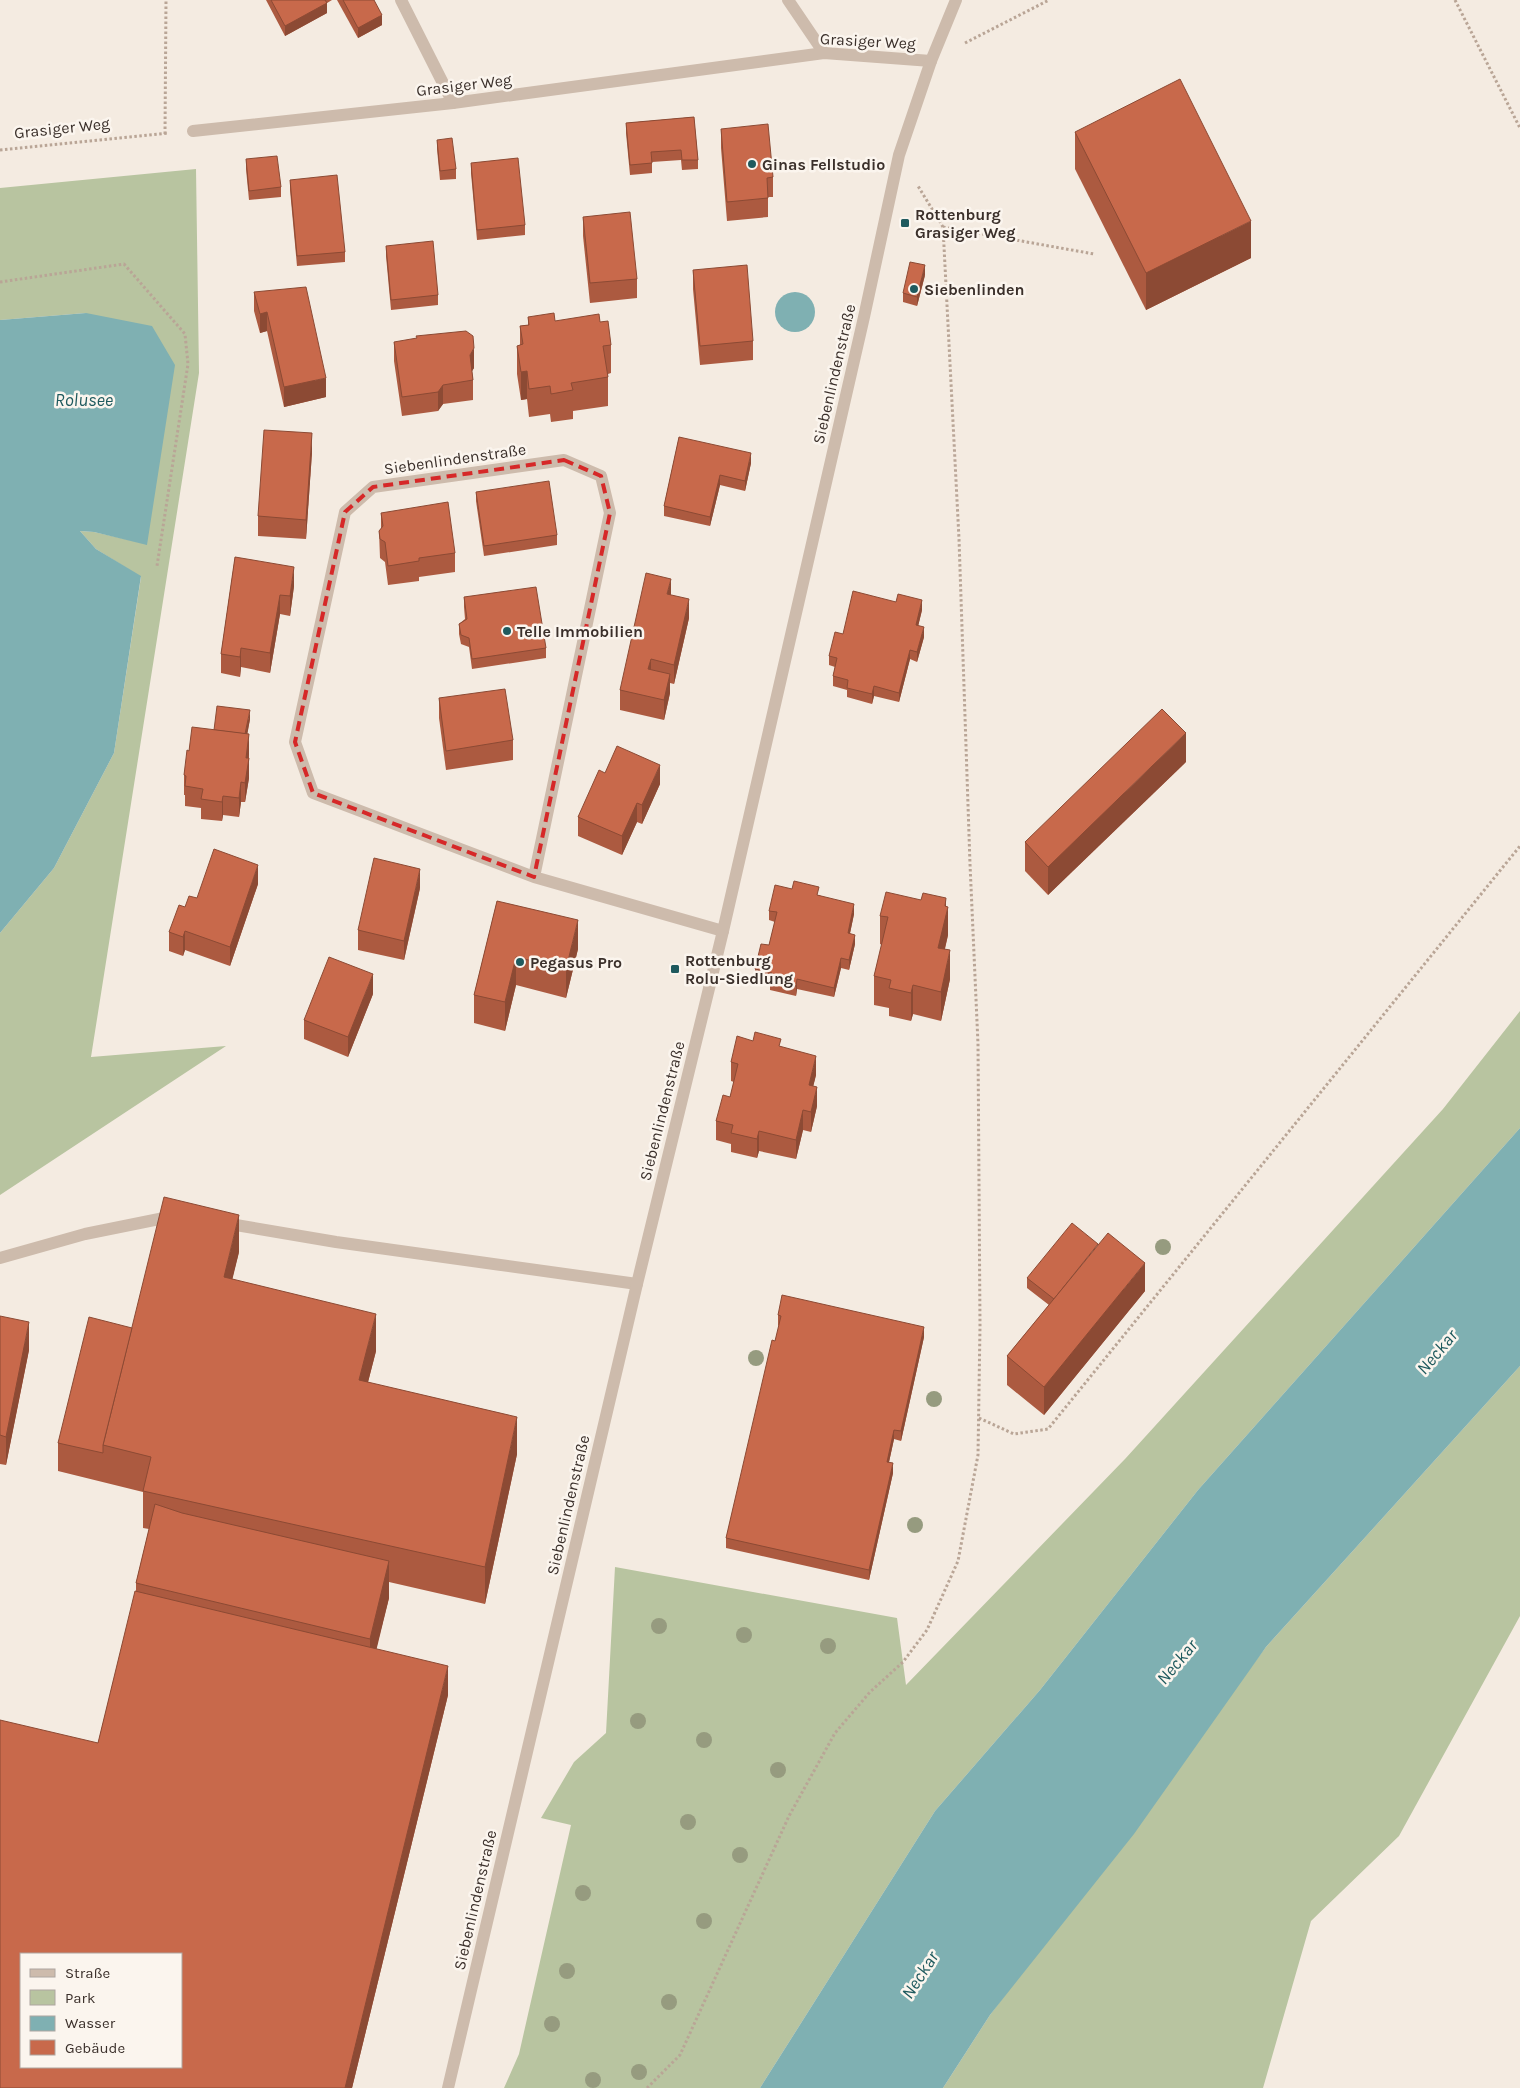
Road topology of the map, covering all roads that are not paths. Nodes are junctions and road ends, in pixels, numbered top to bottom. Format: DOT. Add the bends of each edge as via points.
graph roads {
  1 [pos="401,0"];
  2 [pos="788,0"];
  3 [pos="956,0"];
  4 [pos="824,53"];
  5 [pos="931,61"];
  6 [pos="453,103"];
  7 [pos="193,131"];
  8 [pos="534,877"];
  9 [pos="723,931"];
  10 [pos="187,1217"];
  11 [pos="215,1222"];
  12 [pos="0,1258"];
  13 [pos="637,1284"];
  14 [pos="448,2088"];
  1 -- 6 [label="street"];
  2 -- 4 [label="street"];
  3 -- 5 [label="street, Siebenlindenstraße"];
  4 -- 5 [label="street, Grasiger Weg"];
  4 -- 6 [label="street, Grasiger Weg"];
  5 -- 9 [label="street, Siebenlindenstraße" via="899,156"];
  6 -- 7 [label="street, Grasiger Weg"];
  8 -- 8 [label="street, Siebenlindenstraße" via="313,793 295,742 345,512 373,487 564,460 601,476 610,513"];
  8 -- 9 [label="street, Siebenlindenstraße"];
  9 -- 13 [label="street, Siebenlindenstraße"];
  10 -- 12 [label="street" via="177,1216 84,1234"];
  11 -- 13 [label="street"];
  13 -- 14 [label="street, Siebenlindenstraße"];
}
